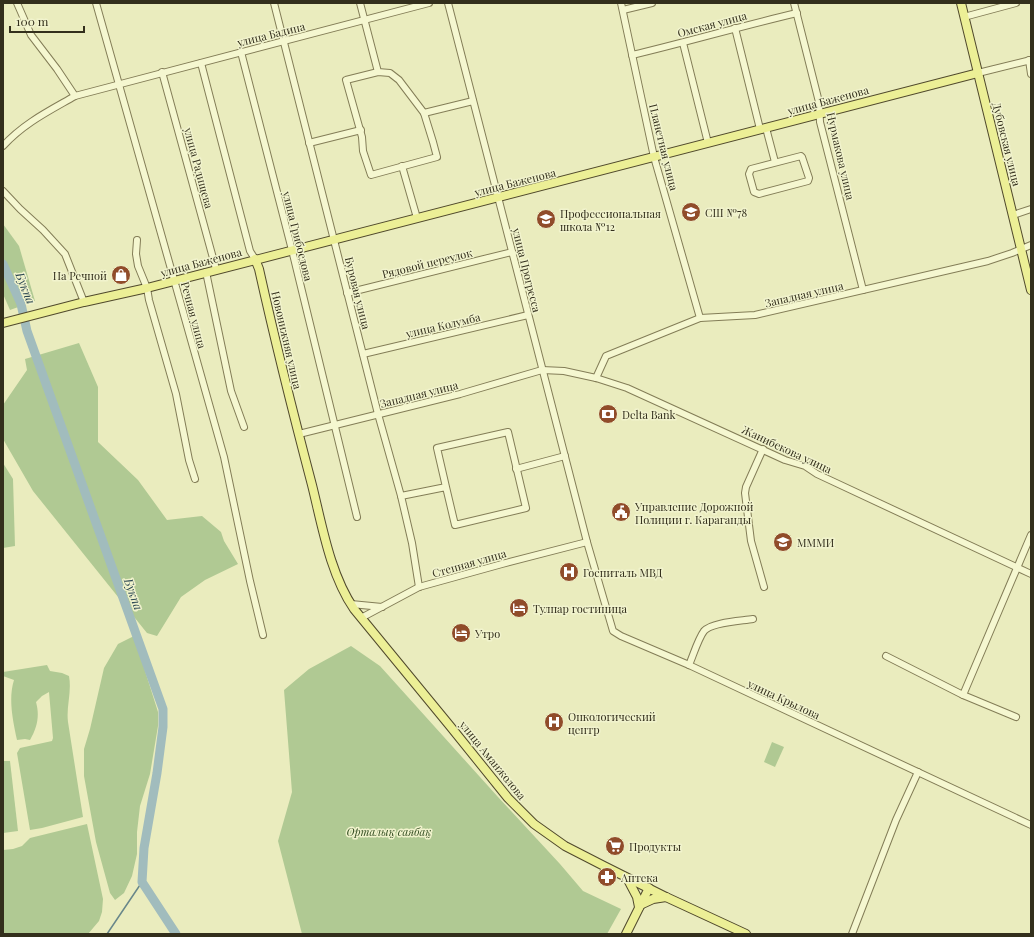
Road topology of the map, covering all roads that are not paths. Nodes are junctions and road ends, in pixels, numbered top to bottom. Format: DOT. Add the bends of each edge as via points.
graph roads {
  1 [pos="17,3"];
  2 [pos="96,3"];
  3 [pos="274,3"];
  4 [pos="360,3"];
  5 [pos="429,3"];
  6 [pos="448,3"];
  7 [pos="621,3"];
  8 [pos="652,3"];
  9 [pos="794,3"];
  10 [pos="961,3"];
  11 [pos="1016,3"];
  12 [pos="623,10"];
  13 [pos="796,13"];
  14 [pos="964,17"];
  15 [pos="366,20"];
  16 [pos="735,28"];
  17 [pos="283,41"];
  18 [pos="683,43"];
  19 [pos="241,52"];
  20 [pos="632,54"];
  21 [pos="1030,60"];
  22 [pos="201,63"];
  23 [pos="162,72"];
  24 [pos="378,72"];
  25 [pos="978,73"];
  26 [pos="1031,74"];
  27 [pos="118,83"];
  28 [pos="75,96"];
  29 [pos="473,101"];
  30 [pos="424,113"];
  31 [pos="820,113"];
  32 [pos="763,129"];
  33 [pos="361,130"];
  34 [pos="309,143"];
  35 [pos="708,143"];
  36 [pos="3,146"];
  37 [pos="654,157"];
  38 [pos="775,162"];
  39 [pos="402,166"];
  40 [pos="3,191"];
  41 [pos="498,197"];
  42 [pos="1031,209"];
  43 [pos="1014,215"];
  44 [pos="417,218"];
  45 [pos="334,239"];
  46 [pos="137,240"];
  47 [pos="1031,244"];
  48 [pos="1022,249"];
  49 [pos="292,250"];
  50 [pos="512,252"];
  51 [pos="255,260"];
  52 [pos="216,269"];
  53 [pos="206,272"];
  54 [pos="175,280"];
  55 [pos="148,288"];
  56 [pos="863,290"];
  57 [pos="1031,290"];
  58 [pos="347,294"];
  59 [pos="84,302"];
  60 [pos="528,315"];
  61 [pos="700,318"];
  62 [pos="5,322"];
  63 [pos="363,354"];
  64 [pos="542,370"];
  65 [pos="596,378"];
  66 [pos="378,414"];
  67 [pos="334,425"];
  68 [pos="244,428"];
  69 [pos="299,434"];
  70 [pos="763,449"];
  71 [pos="566,456"];
  72 [pos="516,469"];
  73 [pos="195,479"];
  74 [pos="446,487"];
  75 [pos="401,496"];
  76 [pos="357,517"];
  77 [pos="1031,535"];
  78 [pos="587,542"];
  79 [pos="1016,568"];
  80 [pos="1031,574"];
  81 [pos="764,587"];
  82 [pos="420,588"];
  83 [pos="350,604"];
  84 [pos="382,607"];
  85 [pos="361,618"];
  86 [pos="753,619"];
  87 [pos="263,635"];
  88 [pos="886,656"];
  89 [pos="689,665"];
  90 [pos="963,695"];
  91 [pos="1016,718"];
  92 [pos="918,772"];
  93 [pos="1031,825"];
  94 [pos="627,877"];
  95 [pos="649,888"];
  96 [pos="666,897"];
  97 [pos="640,906"];
  98 [pos="626,934"];
  99 [pos="746,934"];
  100 [pos="852,934"];
  1 -- 28 [label="street" via="31,35"];
  2 -- 27 [label="street, Речная улица"];
  3 -- 17 [label="street, Буровая улица"];
  4 -- 15 [label="street"];
  5 -- 15 [label="street, улица Бадина"];
  6 -- 29 [label="street, улица Прогресса"];
  7 -- 12 [label="street, Планетная улица"];
  8 -- 12 [label="street"];
  9 -- 13 [label="street, Нурмакова улица"];
  10 -- 14 [label="main road, Дубовская улица"];
  11 -- 14 [label="street"];
  12 -- 20 [label="street, Планетная улица"];
  13 -- 16 [label="street, Омская улица"];
  13 -- 31 [label="street, Нурмакова улица"];
  14 -- 25 [label="main road, Дубовская улица"];
  15 -- 17 [label="street, улица Бадина"];
  15 -- 24 [label="street"];
  16 -- 18 [label="street, Омская улица"];
  16 -- 32 [label="street"];
  17 -- 19 [label="street, улица Бадина"];
  17 -- 34 [label="street, Буровая улица"];
  18 -- 20 [label="street, Омская улица"];
  18 -- 35 [label="street"];
  19 -- 22 [label="street, улица Бадина"];
  19 -- 49 [label="street, улица Грибоедова"];
  20 -- 37 [label="street, Планетная улица"];
  21 -- 25 [label="street, улица Баженова"];
  21 -- 26 [label="street"];
  22 -- 23 [label="street, улица Бадина"];
  22 -- 51 [label="street, Новонижняя улица" via="250,251"];
  23 -- 27 [label="street, улица Бадина"];
  23 -- 52 [label="street, улица Радищева"];
  24 -- 30 [label="street" via="390,73 399,80"];
  24 -- 33 [label="street" via="346,80"];
  25 -- 31 [label="main road, улица Баженова"];
  25 -- 43 [label="main road, Дубовская улица"];
  27 -- 28 [label="street, улица Бадина"];
  27 -- 54 [label="street, Речная улица"];
  28 -- 36 [label="street, улица Бадина" via="15,132"];
  29 -- 30 [label="street"];
  29 -- 41 [label="street, улица Прогресса"];
  30 -- 39 [label="street" via="437,157"];
  31 -- 32 [label="main road, улица Баженова"];
  31 -- 56 [label="street, Нурмакова улица" via="820,122"];
  32 -- 35 [label="main road, улица Баженова"];
  32 -- 38 [label="street"];
  33 -- 34 [label="street"];
  33 -- 39 [label="street" via="363,151 371,176"];
  34 -- 45 [label="street, Буровая улица"];
  35 -- 37 [label="main road, улица Баженова"];
  37 -- 41 [label="main road, улица Баженова"];
  37 -- 61 [label="street, Планетная улица"];
  38 -- 38 [label="street" via="750,170 755,194 808,179 802,156"];
  39 -- 44 [label="street"];
  40 -- 59 [label="street" via="65,254"];
  41 -- 44 [label="main road, улица Баженова"];
  41 -- 50 [label="street, улица Прогресса"];
  42 -- 43 [label="street"];
  43 -- 48 [label="main road, Дубовская улица"];
  44 -- 45 [label="main road, улица Баженова"];
  45 -- 49 [label="main road, улица Баженова"];
  45 -- 58 [label="street, Буровая улица"];
  46 -- 55 [label="street" via="138,266"];
  47 -- 48 [label="street, Западная улица"];
  48 -- 56 [label="street, Западная улица" via="988,261"];
  48 -- 57 [label="main road, Дубовская улица"];
  49 -- 51 [label="main road, улица Баженова"];
  49 -- 67 [label="street, улица Грибоедова"];
  50 -- 58 [label="street, Рядовой переулок"];
  50 -- 60 [label="street, улица Прогресса"];
  51 -- 52 [label="main road, улица Баженова"];
  51 -- 69 [label="main road, Новонижняя улица"];
  52 -- 53 [label="main road, улица Баженова"];
  53 -- 54 [label="main road, улица Баженова"];
  53 -- 68 [label="street" via="231,391"];
  54 -- 55 [label="main road, улица Баженова"];
  54 -- 87 [label="street, Речная улица" via="224,457"];
  55 -- 59 [label="main road, улица Баженова"];
  55 -- 73 [label="street"];
  56 -- 61 [label="street, Западная улица" via="755,315"];
  58 -- 63 [label="street, Буровая улица"];
  59 -- 62 [label="main road, улица Баженова"];
  60 -- 63 [label="street, улица Колумба"];
  60 -- 64 [label="street, улица Прогресса"];
  61 -- 65 [label="street, Западная улица" via="606,356"];
  63 -- 66 [label="street, Буровая улица"];
  64 -- 65 [label="street, Жанибекова улица" via="564,371"];
  64 -- 66 [label="street, Западная улица"];
  64 -- 71 [label="street, улица Прогресса"];
  65 -- 70 [label="street, Жанибекова улица" via="627,388"];
  66 -- 67 [label="street, Западная улица"];
  66 -- 75 [label="street, Буровая улица"];
  67 -- 69 [label="street, Западная улица"];
  67 -- 76 [label="street, улица Грибоедова"];
  69 -- 83 [label="main road, Новонижняя улица" via="328,547"];
  70 -- 79 [label="street, Жанибекова улица" via="805,466"];
  70 -- 81 [label="street" via="745,492 751,541"];
  71 -- 72 [label="street"];
  71 -- 78 [label="street, улица Прогресса"];
  72 -- 74 [label="street" via="508,432 437,448"];
  72 -- 74 [label="street" via="526,508 492,517 455,524"];
  74 -- 75 [label="street"];
  75 -- 82 [label="street, Буровая улица"];
  77 -- 79 [label="street"];
  78 -- 82 [label="street, Степная улица"];
  78 -- 89 [label="street, улица Крылова" via="613,631"];
  79 -- 80 [label="street, Жанибекова улица"];
  79 -- 90 [label="street"];
  82 -- 84 [label="street, Степная улица"];
  83 -- 84 [label="street"];
  83 -- 85 [label="main road, Новонижняя улица"];
  84 -- 85 [label="street, Степная улица"];
  85 -- 94 [label="main road, улица Аманжолова" via="527,818 565,846"];
  86 -- 89 [label="street" via="707,628"];
  88 -- 90 [label="street"];
  89 -- 92 [label="street, улица Крылова"];
  90 -- 91 [label="street"];
  92 -- 93 [label="street, улица Крылова"];
  92 -- 100 [label="street" via="896,820"];
  94 -- 95 [label="main road, улица Аманжолова"];
  94 -- 97 [label="main road"];
  95 -- 96 [label="main road"];
  95 -- 97 [label="main road"];
  96 -- 97 [label="main road" via="653,899"];
  96 -- 99 [label="main road"];
  97 -- 98 [label="main road"];
}
